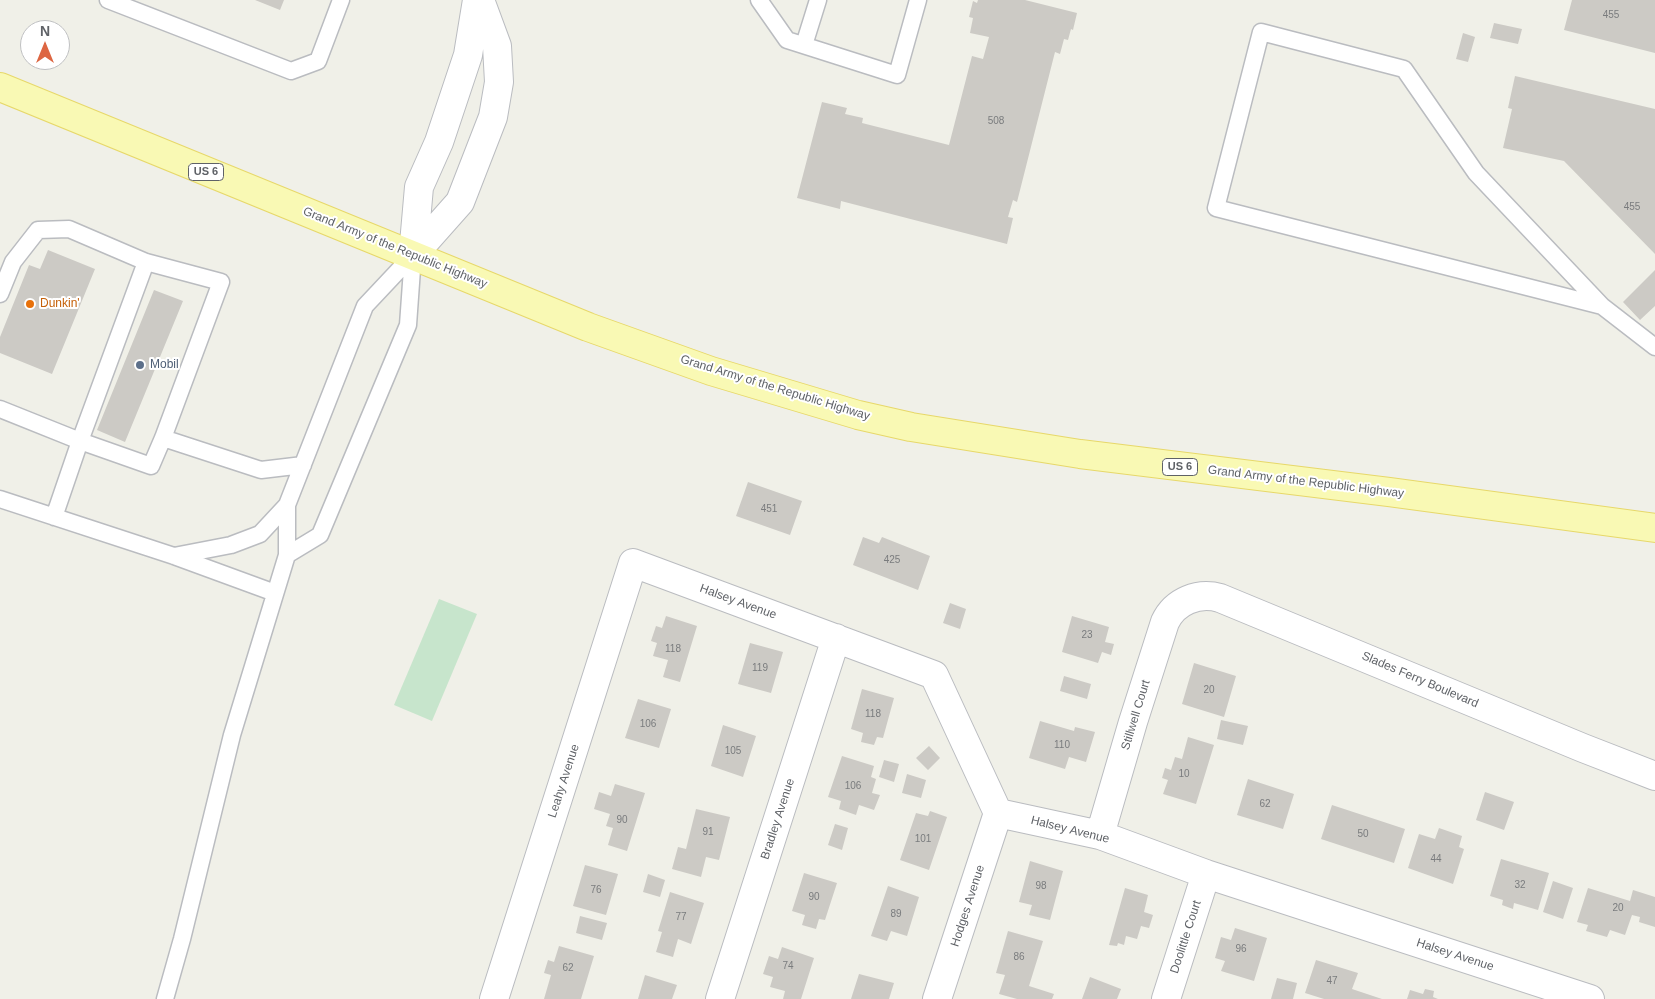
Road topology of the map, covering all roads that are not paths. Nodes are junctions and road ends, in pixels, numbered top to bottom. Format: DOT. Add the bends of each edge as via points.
graph roads {
  1 [pos="108,0"];
  2 [pos="341,0"];
  3 [pos="479,0"];
  4 [pos="759,0"];
  5 [pos="818,0"];
  6 [pos="918,0"];
  7 [pos="804,45"];
  8 [pos="0,87"];
  9 [pos="413,255"];
  10 [pos="146,262"];
  11 [pos="0,294"];
  12 [pos="1602,306"];
  13 [pos="1655,347"];
  14 [pos="0,409"];
  15 [pos="163,438"];
  16 [pos="80,440"];
  17 [pos="303,465"];
  18 [pos="0,499"];
  19 [pos="287,505"];
  20 [pos="54,517"];
  21 [pos="1655,528"];
  22 [pos="286,555"];
  23 [pos="174,556"];
  24 [pos="633,563"];
  25 [pos="275,592"];
  26 [pos="1184,602"];
  27 [pos="836,638"];
  28 [pos="1655,776"];
  29 [pos="998,813"];
  30 [pos="1100,835"];
  31 [pos="1206,874"];
  32 [pos="165,999"];
  33 [pos="494,999"];
  34 [pos="720,999"];
  35 [pos="938,999"];
  36 [pos="1166,999"];
  37 [pos="1590,999"];
  1 -- 2 [label="lane" via="292,71 318,61"];
  3 -- 9 [label="street" via="468,55 439,142 419,187"];
  3 -- 9 [label="street" via="497,46 499,82 492,118 460,202"];
  4 -- 7 [label="lane" via="787,40"];
  5 -- 7 [label="lane"];
  6 -- 7 [label="lane" via="897,75"];
  8 -- 9 [label="main road, Grand Army of the Republic Highway / US 6"];
  9 -- 17 [label="lane" via="365,306"];
  9 -- 21 [label="main road, Grand Army of the Republic Highway / US 6" via="632,344 798,398 902,425 1080,454"];
  9 -- 22 [label="lane" via="408,325 320,534"];
  10 -- 11 [label="lane" via="69,229 38,230 13,262"];
  10 -- 15 [label="lane" via="221,282"];
  10 -- 16 [label="lane"];
  12 -- 12 [label="lane" via="1476,173 1404,69 1261,32 1216,208"];
  12 -- 13 [label="lane"];
  14 -- 16 [label="lane"];
  15 -- 16 [label="lane" via="151,466"];
  15 -- 17 [label="lane" via="261,470"];
  16 -- 20 [label="lane"];
  17 -- 19 [label="lane"];
  18 -- 20 [label="lane"];
  19 -- 22 [label="lane"];
  19 -- 23 [label="lane" via="260,534 231,545"];
  20 -- 23 [label="lane"];
  22 -- 25 [label="lane"];
  23 -- 25 [label="lane"];
  24 -- 27 [label="street, Halsey Avenue"];
  24 -- 33 [label="street, Leahy Avenue"];
  25 -- 32 [label="lane" via="232,735"];
  26 -- 28 [label="street, Slades Ferry Boulevard" via="1205,595 1220,598"];
  26 -- 30 [label="street, Stillwell Court" via="1172,610 1165,622"];
  27 -- 29 [label="street, Halsey Avenue" via="934,675"];
  27 -- 34 [label="street, Bradley Avenue"];
  29 -- 30 [label="street, Halsey Avenue"];
  29 -- 35 [label="street, Hodges Avenue"];
  30 -- 31 [label="street, Halsey Avenue"];
  31 -- 36 [label="street, Doolittle Court"];
  31 -- 37 [label="street, Halsey Avenue"];
}
